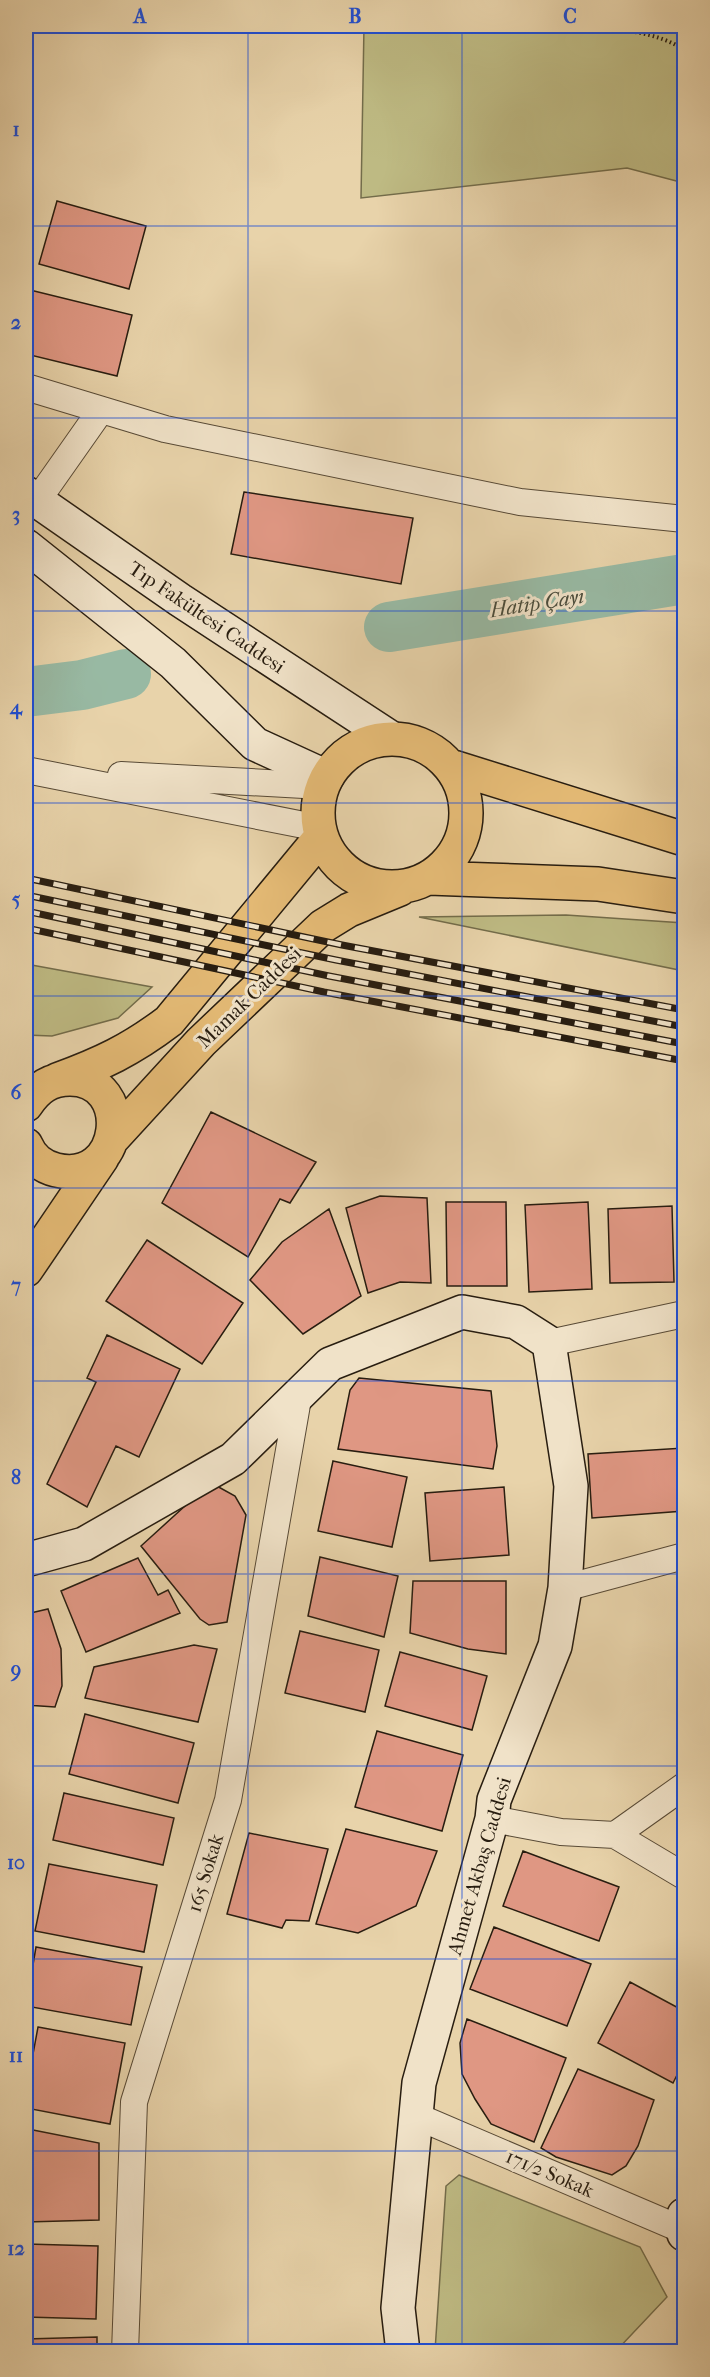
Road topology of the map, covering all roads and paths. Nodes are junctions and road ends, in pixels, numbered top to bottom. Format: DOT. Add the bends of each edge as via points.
graph roads {
  1 [pos="586,26"];
  2 [pos="684,50"];
  3 [pos="26,387"];
  4 [pos="101,410"];
  5 [pos="31,497"];
  6 [pos="684,519"];
  7 [pos="26,546"];
  8 [pos="391,738"];
  9 [pos="450,766"];
  10 [pos="26,770"];
  11 [pos="324,782"];
  12 [pos="320,832"];
  13 [pos="684,839"];
  14 [pos="418,882"];
  15 [pos="684,897"];
  16 [pos="37,1089"];
  17 [pos="109,1146"];
  18 [pos="26,1151"];
  19 [pos="26,1270"];
  20 [pos="684,1314"];
  21 [pos="549,1343"];
  22 [pos="300,1393"];
  23 [pos="684,1556"];
  24 [pos="26,1560"];
  25 [pos="566,1588"];
  26 [pos="684,1786"];
  27 [pos="492,1819"];
  28 [pos="615,1835"];
  29 [pos="684,1876"];
  30 [pos="416,2116"];
  31 [pos="684,2226"];
  32 [pos="125,2352"];
  33 [pos="403,2352"];
  1 -- 2 [label="path" via="614,28 673,42"];
  3 -- 4 [label="street"];
  4 -- 5 [label="street"];
  4 -- 6 [label="street" via="165,429 520,502"];
  5 -- 8 [label="street, Tıp Fakültesi Caddesi"];
  7 -- 11 [label="street" via="173,663 255,744"];
  8 -- 9 [label="main road" via="413,741 434,751"];
  8 -- 11 [label="main road" via="349,751 333,766"];
  9 -- 13 [label="main road"];
  9 -- 14 [label="main road" via="461,784 466,825 459,846 447,863"];
  10 -- 11 [label="street"];
  10 -- 12 [label="street"];
  11 -- 12 [label="main road" via="317,811"];
  12 -- 14 [label="main road" via="329,853 361,881 384,887"];
  12 -- 16 [label="main road, Mamak Caddesi" via="169,1021 106,1062"];
  14 -- 15 [label="main road, Mamak Caddesi" via="598,884"];
  14 -- 17 [label="main road, Mamak Caddesi" via="349,910 323,926 201,1042"];
  16 -- 17 [label="main road" via="73,1079 89,1083 102,1093 115,1122"];
  17 -- 18 [label="main road" via="94,1164 65,1172 37,1161"];
  17 -- 19 [label="main road"];
  20 -- 21 [label="street"];
  21 -- 22 [label="street" via="516,1322 462,1312 330,1364"];
  21 -- 25 [label="street, Ahmet Akbaş Caddesi" via="571,1486"];
  22 -- 24 [label="street" via="233,1459 84,1544"];
  22 -- 32 [label="street, 165 Sokak" via="228,1800 134,2102"];
  23 -- 25 [label="street"];
  25 -- 27 [label="street, Ahmet Akbaş Caddesi" via="555,1646 494,1800"];
  26 -- 28 [label="street"];
  27 -- 28 [label="street" via="561,1832"];
  27 -- 30 [label="street, Ahmet Akbaş Caddesi" via="419,2083"];
  28 -- 29 [label="street"];
  30 -- 31 [label="street, 171/2 Sokak"];
  30 -- 33 [label="street, Ahmet Akbaş Caddesi" via="399,2307"];
}
